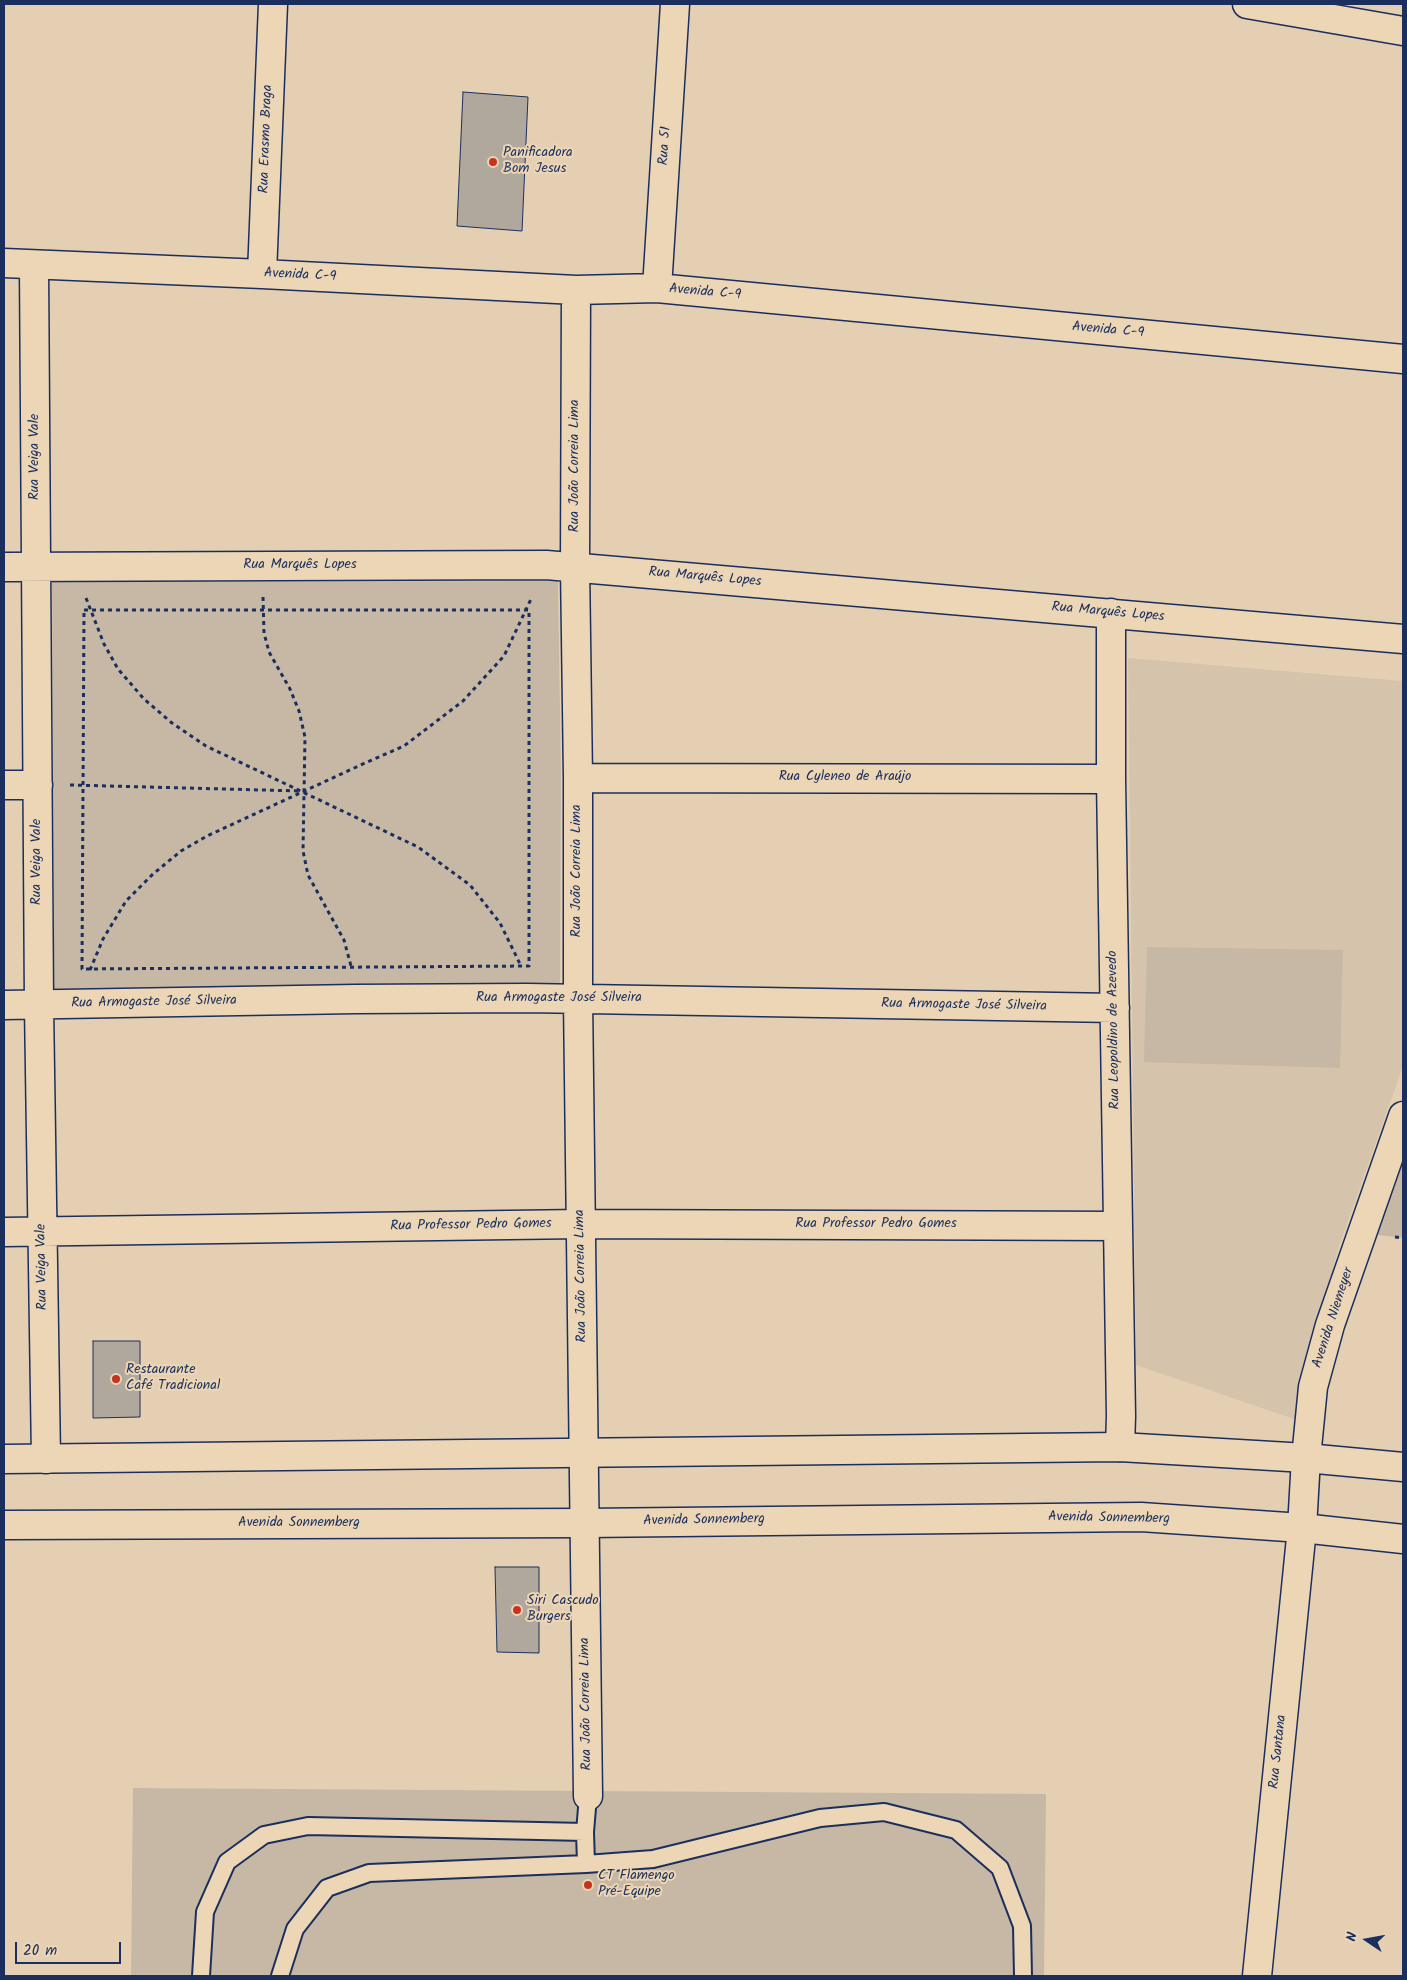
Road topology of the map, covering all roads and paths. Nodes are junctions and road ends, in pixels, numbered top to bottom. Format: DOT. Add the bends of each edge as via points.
graph roads {
  1 [pos="273,4"];
  2 [pos="675,4"];
  3 [pos="1248,4"];
  4 [pos="1403,32"];
  5 [pos="4,263"];
  6 [pos="34,265"];
  7 [pos="262,274"];
  8 [pos="657,288"];
  9 [pos="576,290"];
  10 [pos="1403,359"];
  11 [pos="546,565"];
  12 [pos="37,566"];
  13 [pos="575,566"];
  14 [pos="4,567"];
  15 [pos="264,567"];
  16 [pos="73,568"];
  17 [pos="91,610"];
  18 [pos="263,610"];
  19 [pos="525,610"];
  20 [pos="1111,613"];
  21 [pos="1403,638"];
  22 [pos="578,778"];
  23 [pos="1111,778"];
  24 [pos="4,785"];
  25 [pos="38,785"];
  26 [pos="83,785"];
  27 [pos="304,791"];
  28 [pos="522,967"];
  29 [pos="352,968"];
  30 [pos="90,969"];
  31 [pos="527,998"];
  32 [pos="356,999"];
  33 [pos="578,999"];
  34 [pos="4,1005"];
  35 [pos="71,1005"];
  36 [pos="40,1006"];
  37 [pos="1115,1008"];
  38 [pos="1403,1116"];
  39 [pos="581,1224"];
  40 [pos="1118,1226"];
  41 [pos="4,1232"];
  42 [pos="42,1232"];
  43 [pos="1120,1447"];
  44 [pos="584,1452"];
  45 [pos="1306,1458"];
  46 [pos="4,1459"];
  47 [pos="46,1459"];
  48 [pos="1403,1468"];
  49 [pos="586,1523"];
  50 [pos="4,1525"];
  51 [pos="1302,1528"];
  52 [pos="1403,1539"];
  53 [pos="588,1796"];
  54 [pos="585,1832"];
  55 [pos="586,1864"];
  56 [pos="201,1976"];
  57 [pos="280,1976"];
  58 [pos="1023,1976"];
  59 [pos="1262,1976"];
  1 -- 7 [label="street, Rua Erasmo Braga"];
  2 -- 8 [label="street, Rua 51"];
  3 -- 4 [label="street"];
  5 -- 6 [label="street, Avenida C-9"];
  6 -- 7 [label="street, Avenida C-9"];
  6 -- 12 [label="street, Rua Veiga Vale"];
  7 -- 9 [label="street, Avenida C-9"];
  8 -- 9 [label="street, Avenida C-9"];
  8 -- 10 [label="street, Avenida C-9"];
  9 -- 13 [label="street, Rua João Correia Lima"];
  11 -- 13 [label="street, Rua Marquês Lopes"];
  11 -- 15 [label="street, Rua Marquês Lopes"];
  11 -- 19 [label="path"];
  12 -- 14 [label="street, Rua Marquês Lopes"];
  12 -- 16 [label="street, Rua Marquês Lopes"];
  12 -- 25 [label="street, Rua Veiga Vale"];
  13 -- 20 [label="street, Rua Marquês Lopes"];
  13 -- 22 [label="street, Rua João Correia Lima"];
  15 -- 16 [label="street, Rua Marquês Lopes"];
  15 -- 18 [label="path"];
  16 -- 17 [label="path"];
  17 -- 18 [label="path"];
  17 -- 26 [label="path" via="84,610"];
  17 -- 27 [label="path" via="118,669 144,699 172,723 206,746"];
  18 -- 19 [label="path"];
  18 -- 27 [label="path" via="269,652 290,689 303,728"];
  19 -- 27 [label="path" via="504,656 463,701 404,746"];
  19 -- 28 [label="path" via="530,610 529,966"];
  20 -- 21 [label="street, Rua Marquês Lopes"];
  20 -- 23 [label="street, Rua Leopoldino de Azevedo"];
  22 -- 23 [label="street, Rua Cyleneo de Araújo"];
  22 -- 33 [label="street, Rua João Correia Lima"];
  23 -- 37 [label="street, Rua Leopoldino de Azevedo"];
  24 -- 25 [label="street"];
  25 -- 26 [label="path"];
  25 -- 36 [label="street, Rua Veiga Vale"];
  26 -- 27 [label="path"];
  26 -- 30 [label="path" via="82,970"];
  27 -- 28 [label="path" via="418,847 470,886 500,923"];
  27 -- 29 [label="path" via="303,850 308,875 344,940"];
  27 -- 30 [label="path" via="207,836 153,874 126,901 103,939"];
  28 -- 29 [label="path"];
  28 -- 31 [label="path"];
  29 -- 30 [label="path"];
  29 -- 32 [label="path"];
  30 -- 35 [label="path"];
  31 -- 32 [label="street, Rua Armogaste José Silveira"];
  31 -- 33 [label="street, Rua Armogaste José Silveira"];
  32 -- 35 [label="street, Rua Armogaste José Silveira"];
  33 -- 37 [label="street, Rua Armogaste José Silveira"];
  33 -- 39 [label="street, Rua João Correia Lima"];
  34 -- 36 [label="street, Rua Armogaste José Silveira"];
  35 -- 36 [label="street, Rua Armogaste José Silveira"];
  36 -- 42 [label="street, Rua Veiga Vale"];
  37 -- 40 [label="street, Rua Leopoldino de Azevedo"];
  38 -- 45 [label="street, Avenida Niemeyer" via="1330,1325 1313,1387"];
  39 -- 40 [label="street, Rua Professor Pedro Gomes"];
  39 -- 42 [label="street, Rua Professor Pedro Gomes"];
  39 -- 44 [label="street, Rua João Correia Lima"];
  40 -- 43 [label="street, Rua Leopoldino de Azevedo"];
  41 -- 42 [label="street, Rua Professor Pedro Gomes"];
  42 -- 47 [label="street, Rua Veiga Vale"];
  43 -- 44 [label="street"];
  43 -- 45 [label="street"];
  44 -- 47 [label="street"];
  44 -- 49 [label="street, Rua João Correia Lima"];
  45 -- 48 [label="street"];
  45 -- 51 [label="street, Avenida Niemeyer"];
  46 -- 47 [label="street"];
  49 -- 50 [label="street, Avenida Sonnemberg"];
  49 -- 51 [label="street, Avenida Sonnemberg" via="1141,1517"];
  49 -- 53 [label="street, Rua João Correia Lima"];
  51 -- 52 [label="street, Avenida Sonnemberg"];
  51 -- 59 [label="street, Rua Santana"];
  53 -- 54 [label="lane"];
  54 -- 55 [label="lane"];
  54 -- 56 [label="lane" via="308,1826 264,1835 227,1862 205,1912"];
  55 -- 57 [label="lane" via="369,1873 327,1888 295,1929"];
  55 -- 58 [label="lane" via="652,1859 820,1818 884,1812 956,1830 1000,1868 1022,1926"];
}
